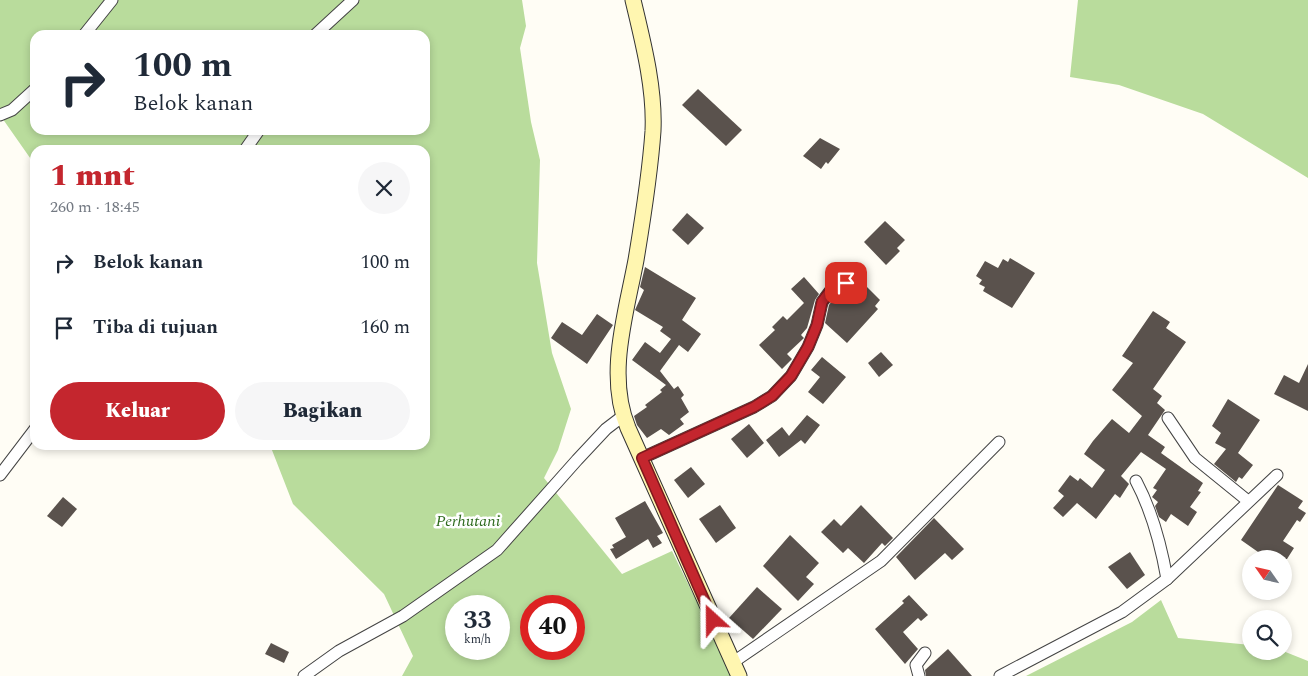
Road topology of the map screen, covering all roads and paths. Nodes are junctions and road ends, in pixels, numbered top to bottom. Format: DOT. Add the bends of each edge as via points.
graph roads {
  1 [pos="112,0"];
  2 [pos="353,0"];
  3 [pos="633,0"];
  4 [pos="88,30"];
  5 [pos="320,30"];
  6 [pos="30,94"];
  7 [pos="0,115"];
  8 [pos="860,278"];
  9 [pos="623,416"];
  10 [pos="1168,418"];
  11 [pos="30,436"];
  12 [pos="999,442"];
  13 [pos="642,458"];
  14 [pos="0,475"];
  15 [pos="1277,475"];
  16 [pos="1136,481"];
  17 [pos="1248,501"];
  18 [pos="1167,579"];
  19 [pos="926,653"];
  20 [pos="736,670"];
  21 [pos="304,676"];
  22 [pos="919,676"];
  23 [pos="1000,676"];
  1 -- 4 [label="street"];
  2 -- 5 [label="street"];
  3 -- 9 [label="street" via="650,87 653,131 641,230 621,339 618,380"];
  6 -- 7 [label="street" via="12,110"];
  8 -- 13 [label="street" via="831,290 826,296 808,347 791,376 772,396"];
  9 -- 13 [label="street"];
  9 -- 21 [label="street" via="576,460 497,550 403,616 339,651"];
  10 -- 17 [label="street" via="1195,458"];
  11 -- 14 [label="street"];
  12 -- 20 [label="street" via="881,561"];
  13 -- 20 [label="street"];
  15 -- 17 [label="street"];
  16 -- 18 [label="street" via="1153,523"];
  17 -- 18 [label="street"];
  18 -- 23 [label="street" via="1122,612"];
  19 -- 22 [label="street" via="916,665"];
}
